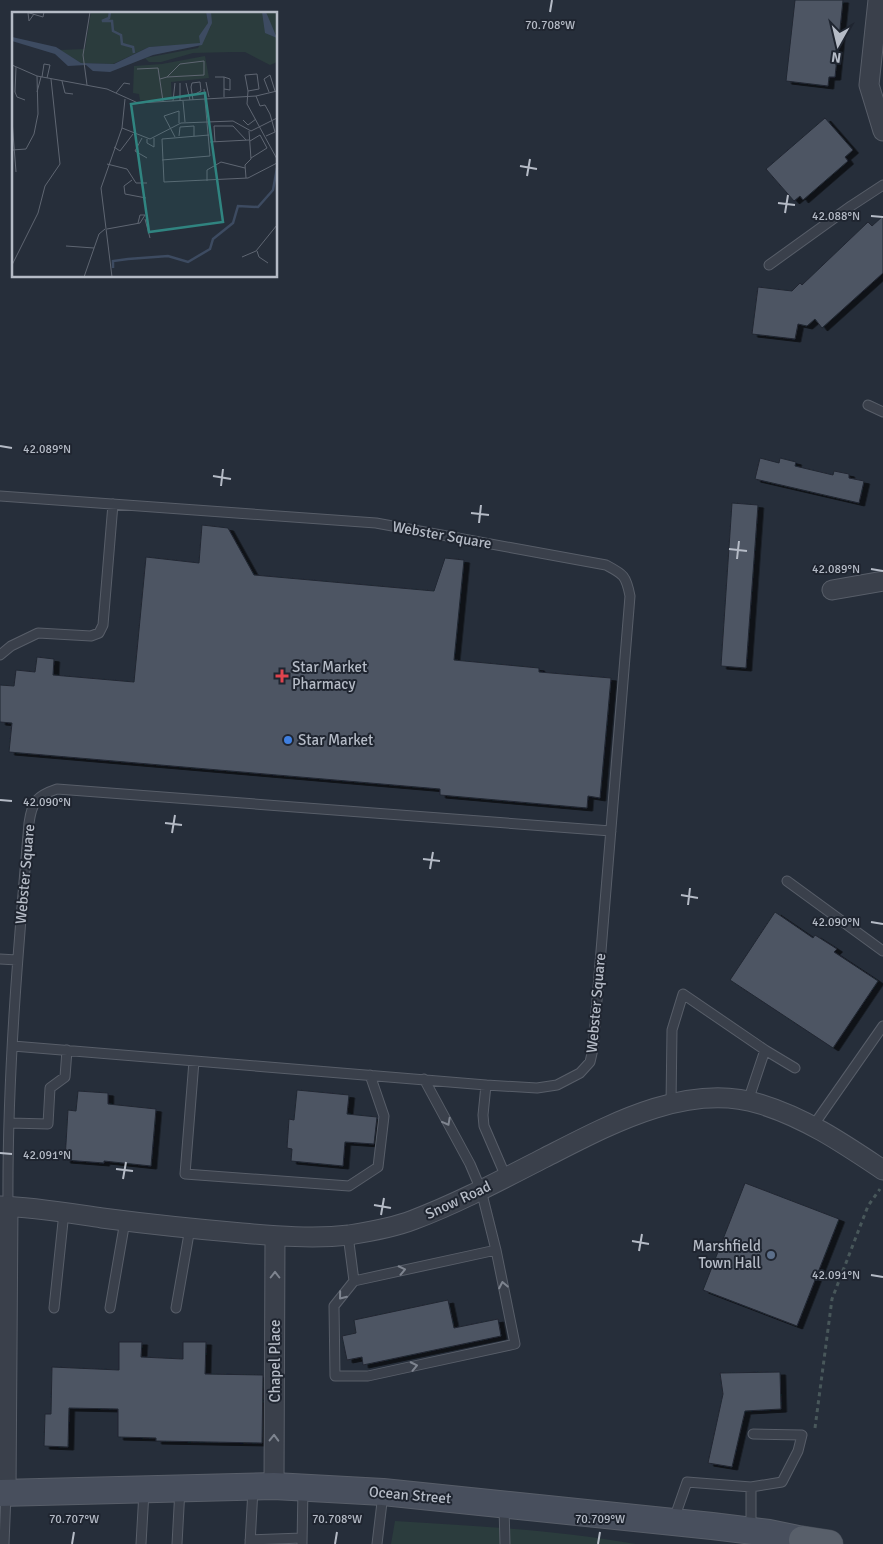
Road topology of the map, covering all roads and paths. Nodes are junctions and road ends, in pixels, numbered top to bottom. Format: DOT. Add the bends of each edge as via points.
graph roads {
  1 [pos="878,0"];
  2 [pos="883,131"];
  3 [pos="883,185"];
  4 [pos="769,265"];
  5 [pos="868,404"];
  6 [pos="883,412"];
  7 [pos="0,496"];
  8 [pos="112,504"];
  9 [pos="883,581"];
  10 [pos="832,590"];
  11 [pos="0,656"];
  12 [pos="611,831"];
  13 [pos="787,881"];
  14 [pos="883,951"];
  15 [pos="0,959"];
  16 [pos="18,960"];
  17 [pos="883,1026"];
  18 [pos="13,1046"];
  19 [pos="67,1050"];
  20 [pos="765,1050"];
  21 [pos="194,1061"];
  22 [pos="795,1068"];
  23 [pos="370,1075"];
  24 [pos="424,1079"];
  25 [pos="486,1085"];
  26 [pos="748,1101"];
  27 [pos="671,1104"];
  28 [pos="10,1123"];
  29 [pos="813,1126"];
  30 [pos="4,1136"];
  31 [pos="883,1170"];
  32 [pos="506,1177"];
  33 [pos="883,1184"];
  34 [pos="481,1190"];
  35 [pos="4,1206"];
  36 [pos="64,1212"];
  37 [pos="126,1221"];
  38 [pos="190,1228"];
  39 [pos="348,1235"];
  40 [pos="275,1236"];
  41 [pos="496,1250"];
  42 [pos="354,1281"];
  43 [pos="54,1308"];
  44 [pos="110,1308"];
  45 [pos="176,1308"];
  46 [pos="753,1434"];
  47 [pos="802,1435"];
  48 [pos="263,1486"];
  49 [pos="751,1487"];
  50 [pos="180,1488"];
  51 [pos="303,1488"];
  52 [pos="144,1489"];
  53 [pos="383,1492"];
  54 [pos="3,1493"];
  55 [pos="504,1504"];
  56 [pos="672,1522"];
  57 [pos="751,1531"];
  58 [pos="302,1541"];
  59 [pos="250,1542"];
  60 [pos="816,1542"];
  61 [pos="4,1544"];
  62 [pos="141,1544"];
  63 [pos="177,1544"];
  64 [pos="377,1544"];
  65 [pos="505,1544"];
  1 -- 2 [label="street" via="869,86"];
  3 -- 4 [label="lane"];
  5 -- 6 [label="lane"];
  7 -- 8 [label="lane, Webster Square"];
  8 -- 11 [label="lane" via="103,625 99,633 91,636 38,633 11,646"];
  8 -- 12 [label="lane, Webster Square" via="376,523 606,565 621,573 630,596"];
  9 -- 10 [label="street"];
  12 -- 16 [label="lane, Webster Square" via="57,789 44,793 31,810"];
  12 -- 25 [label="lane, Webster Square" via="590,1062 580,1073 557,1085 536,1088"];
  13 -- 14 [label="lane"];
  15 -- 16 [label="lane"];
  16 -- 18 [label="lane, Webster Square"];
  17 -- 29 [label="lane"];
  18 -- 19 [label="lane, Webster Square"];
  18 -- 28 [label="lane, Webster Square"];
  19 -- 21 [label="lane, Webster Square"];
  19 -- 28 [label="lane" via="65,1077 50,1088 48,1124"];
  20 -- 22 [label="lane"];
  20 -- 26 [label="lane"];
  20 -- 27 [label="lane" via="683,994 672,1030"];
  21 -- 23 [label="lane, Webster Square"];
  21 -- 23 [label="lane" via="185,1174 349,1186 378,1167 384,1116"];
  23 -- 24 [label="lane, Webster Square"];
  24 -- 25 [label="lane, Webster Square"];
  24 -- 34 [label="lane, one-way"];
  25 -- 32 [label="lane" via="484,1126"];
  26 -- 27 [label="street, Snow Road" via="719,1097"];
  26 -- 29 [label="street, Snow Road"];
  27 -- 32 [label="street, Snow Road" via="598,1130"];
  28 -- 30 [label="lane, Webster Square"];
  29 -- 31 [label="street, Snow Road"];
  30 -- 35 [label="lane, Webster Square"];
  32 -- 34 [label="street, Snow Road"];
  33 -- 47 [label="path" via="868,1206 832,1299 816,1427"];
  34 -- 39 [label="street, Snow Road" via="411,1221"];
  34 -- 41 [label="lane"];
  35 -- 36 [label="street, Snow Road"];
  35 -- 54 [label="street"];
  36 -- 37 [label="street, Snow Road"];
  36 -- 43 [label="lane"];
  37 -- 38 [label="street, Snow Road"];
  37 -- 44 [label="lane"];
  38 -- 40 [label="street, Snow Road"];
  38 -- 45 [label="lane"];
  39 -- 40 [label="street, Snow Road"];
  39 -- 42 [label="lane"];
  48 -- 40 [label="street, Chapel Place, one-way"];
  42 -- 41 [label="lane, one-way"];
  42 -- 41 [label="lane, one-way" via="334,1306 335,1376 368,1376 515,1344"];
  46 -- 47 [label="lane"];
  47 -- 49 [label="lane" via="798,1451 782,1482"];
  48 -- 50 [label="main road, Ocean Street"];
  48 -- 51 [label="main road, Ocean Street"];
  48 -- 59 [label="lane"];
  49 -- 56 [label="lane" via="687,1482"];
  49 -- 57 [label="lane"];
  50 -- 52 [label="main road, Ocean Street"];
  50 -- 63 [label="lane"];
  51 -- 53 [label="main road, Ocean Street"];
  51 -- 58 [label="lane"];
  52 -- 54 [label="main road, Ocean Street"];
  52 -- 62 [label="lane"];
  53 -- 55 [label="main road, Ocean Street"];
  53 -- 64 [label="lane"];
  54 -- 61 [label="lane"];
  55 -- 56 [label="main road, Ocean Street"];
  55 -- 65 [label="lane"];
  56 -- 57 [label="main road, Ocean Street"];
  57 -- 60 [label="main road, Ocean Street"];
  58 -- 59 [label="lane"];
}
